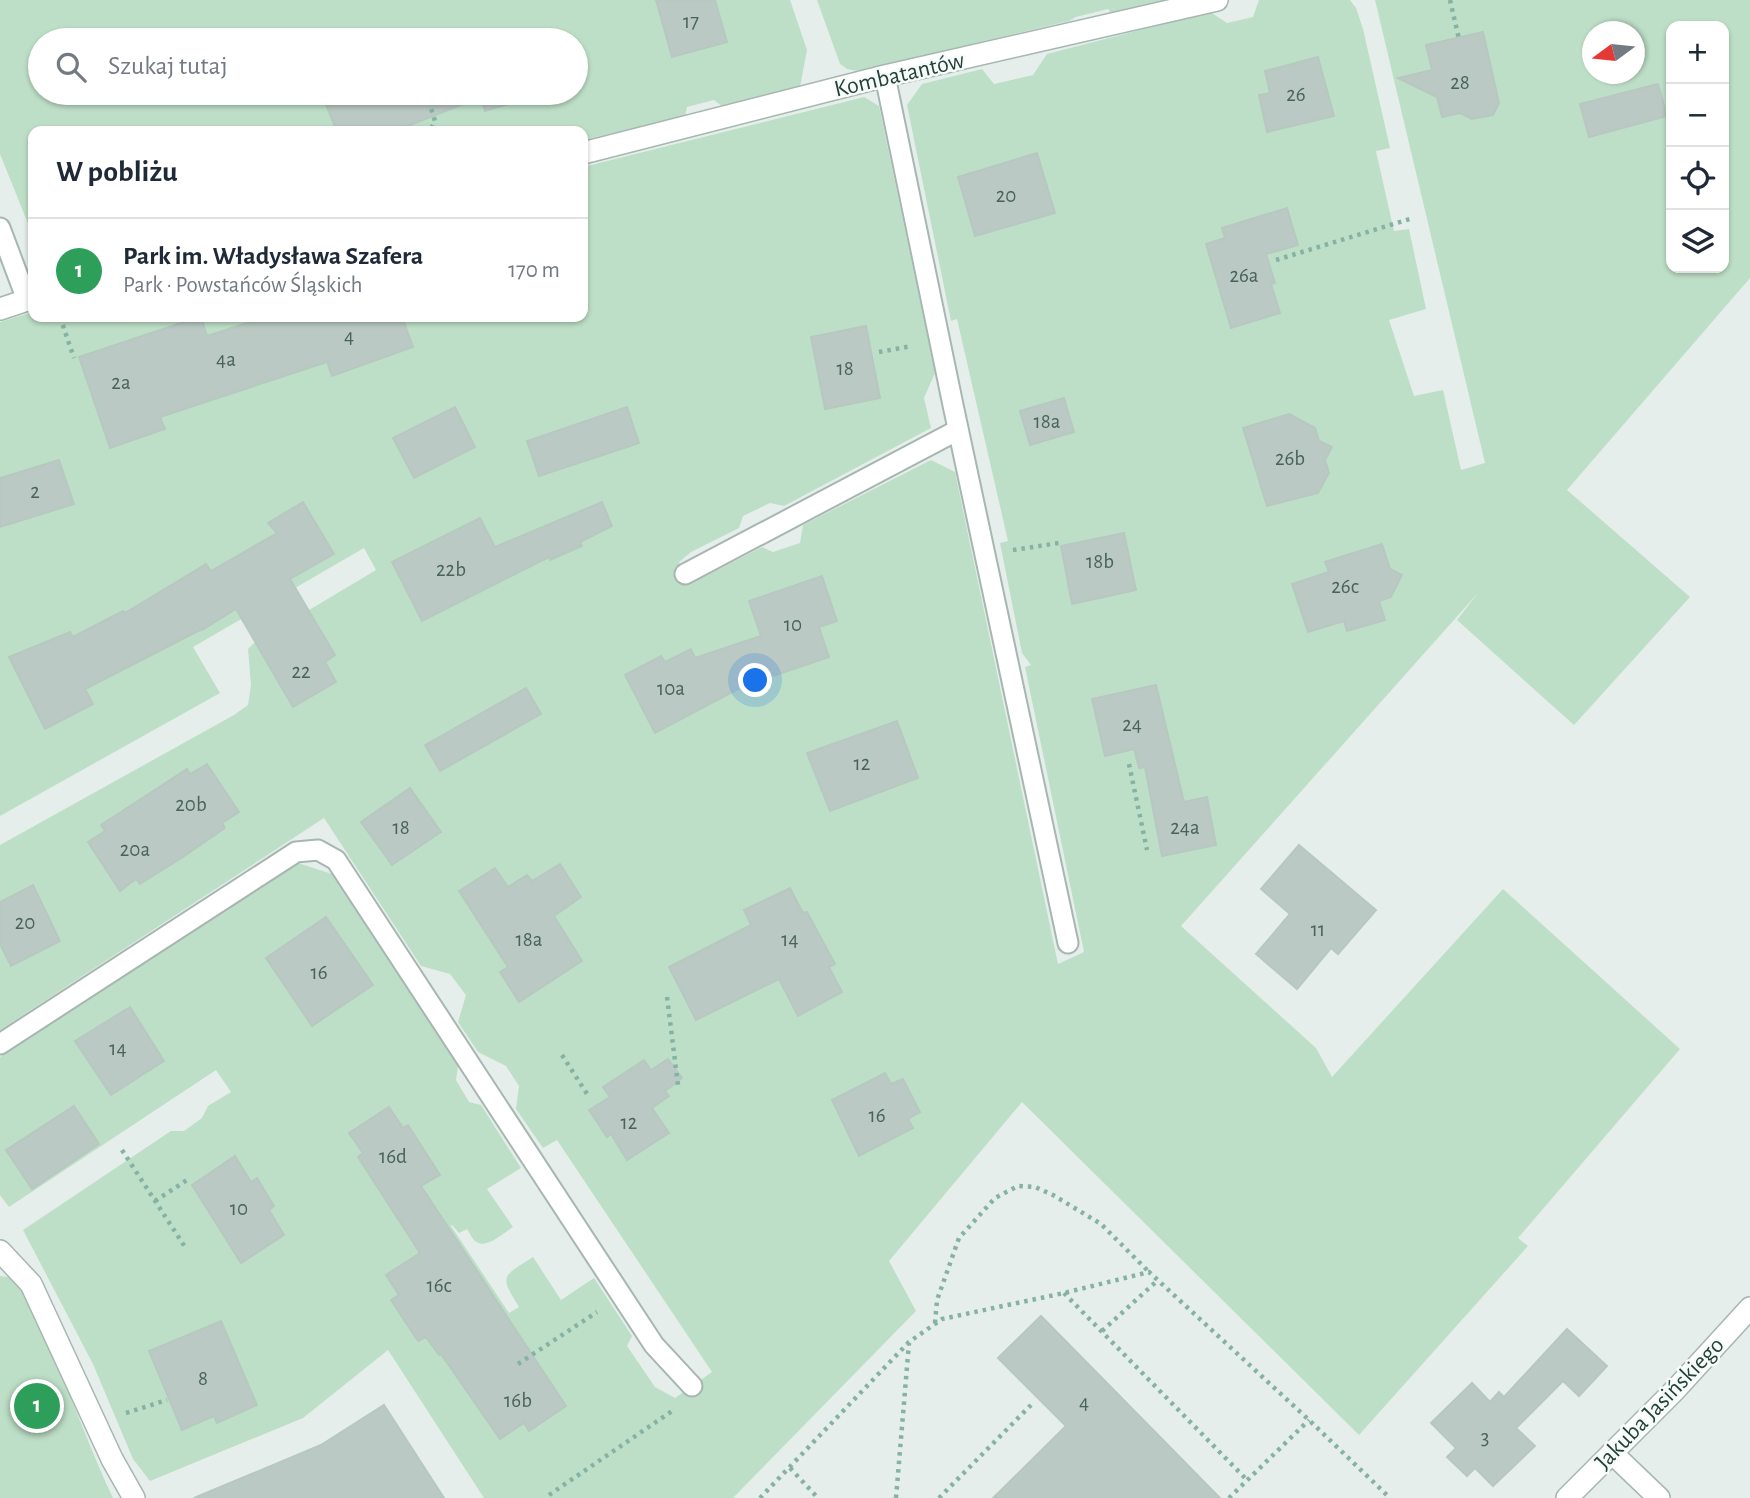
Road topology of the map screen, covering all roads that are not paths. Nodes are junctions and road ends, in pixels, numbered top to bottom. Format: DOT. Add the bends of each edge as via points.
graph roads {
  1 [pos="1217,0"];
  2 [pos="885,76"];
  3 [pos="588,152"];
  4 [pos="0,228"];
  5 [pos="28,294"];
  6 [pos="28,300"];
  7 [pos="0,309"];
  8 [pos="958,430"];
  9 [pos="685,574"];
  10 [pos="1068,943"];
  11 [pos="0,1044"];
  12 [pos="0,1251"];
  13 [pos="1750,1308"];
  14 [pos="692,1386"];
  15 [pos="1612,1453"];
  16 [pos="134,1498"];
  17 [pos="1567,1498"];
  18 [pos="1659,1498"];
  1 -- 2 [label="street, Kombatantów"];
  2 -- 3 [label="street, Kombatantów"];
  2 -- 8 [label="lane"];
  4 -- 5 [label="lane"];
  6 -- 7 [label="street"];
  8 -- 9 [label="lane"];
  8 -- 10 [label="lane"];
  11 -- 14 [label="lane" via="296,852 317,850 336,860 654,1345"];
  12 -- 16 [label="street" via="31,1283"];
  13 -- 15 [label="street, Jakuba Jasińskiego"];
  15 -- 17 [label="street, Jakuba Jasińskiego"];
  15 -- 18 [label="street"];
}
